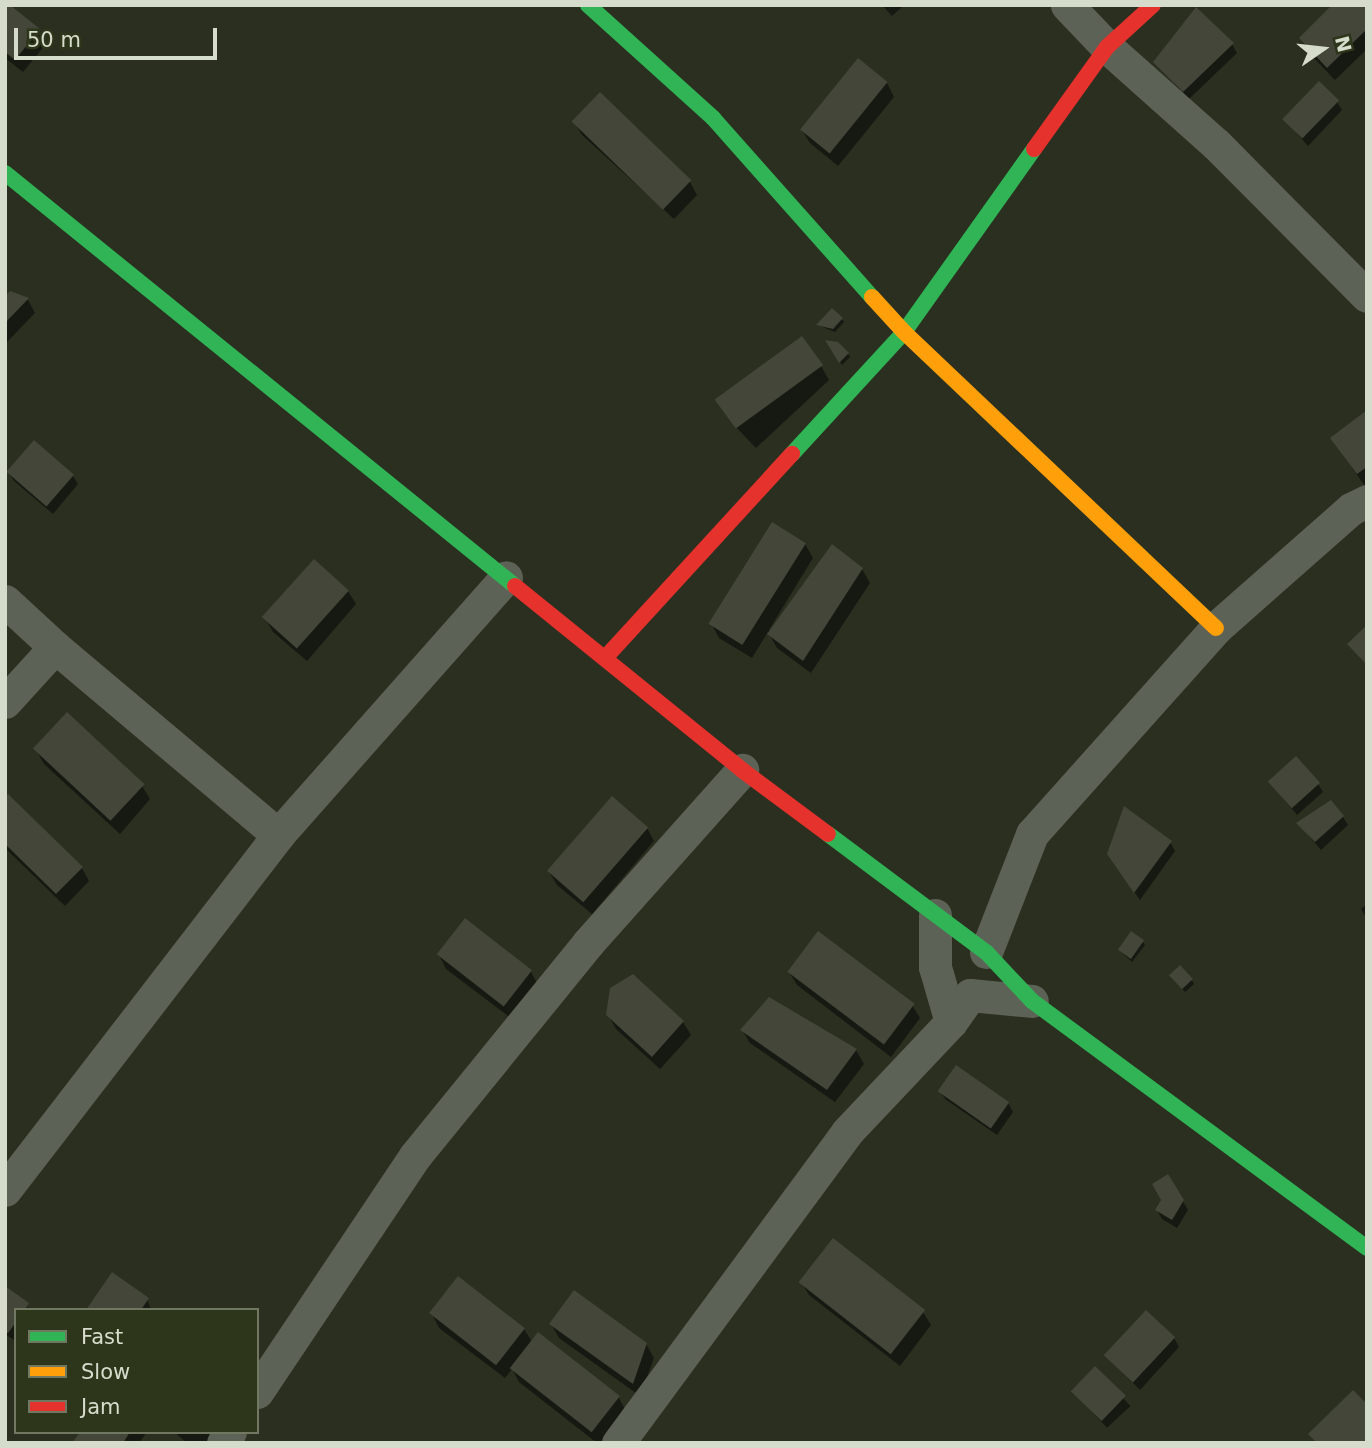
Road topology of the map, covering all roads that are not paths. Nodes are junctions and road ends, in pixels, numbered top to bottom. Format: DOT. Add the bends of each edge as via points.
graph roads {
  1 [pos="588,5"];
  2 [pos="1067,5"];
  3 [pos="1153,5"];
  4 [pos="1107,47"];
  5 [pos="5,173"];
  6 [pos="1367,296"];
  7 [pos="904,332"];
  8 [pos="1367,501"];
  9 [pos="506,577"];
  10 [pos="5,601"];
  11 [pos="1216,628"];
  12 [pos="55,647"];
  13 [pos="605,657"];
  14 [pos="5,702"];
  15 [pos="742,770"];
  16 [pos="278,835"];
  17 [pos="935,915"];
  18 [pos="986,952"];
  19 [pos="1032,1000"];
  20 [pos="951,1022"];
  21 [pos="5,1190"];
  22 [pos="1367,1248"];
  23 [pos="259,1389"];
  24 [pos="618,1443"];
  1 -- 7 [label="street" via="713,118"];
  2 -- 4 [label="street"];
  3 -- 4 [label="street"];
  4 -- 6 [label="street" via="1216,144"];
  4 -- 7 [label="street"];
  5 -- 9 [label="street"];
  7 -- 11 [label="street"];
  7 -- 13 [label="street"];
  8 -- 11 [label="street" via="1351,509"];
  9 -- 13 [label="street"];
  9 -- 16 [label="street"];
  10 -- 12 [label="street"];
  11 -- 18 [label="street" via="1032,834"];
  12 -- 14 [label="street"];
  12 -- 16 [label="street"];
  13 -- 15 [label="street"];
  15 -- 17 [label="street"];
  15 -- 23 [label="street" via="588,943 415,1156"];
  16 -- 21 [label="street"];
  17 -- 18 [label="street"];
  17 -- 20 [label="street" via="935,967"];
  18 -- 19 [label="street"];
  19 -- 20 [label="street" via="971,995"];
  19 -- 22 [label="street"];
  20 -- 24 [label="street" via="847,1132"];
}
